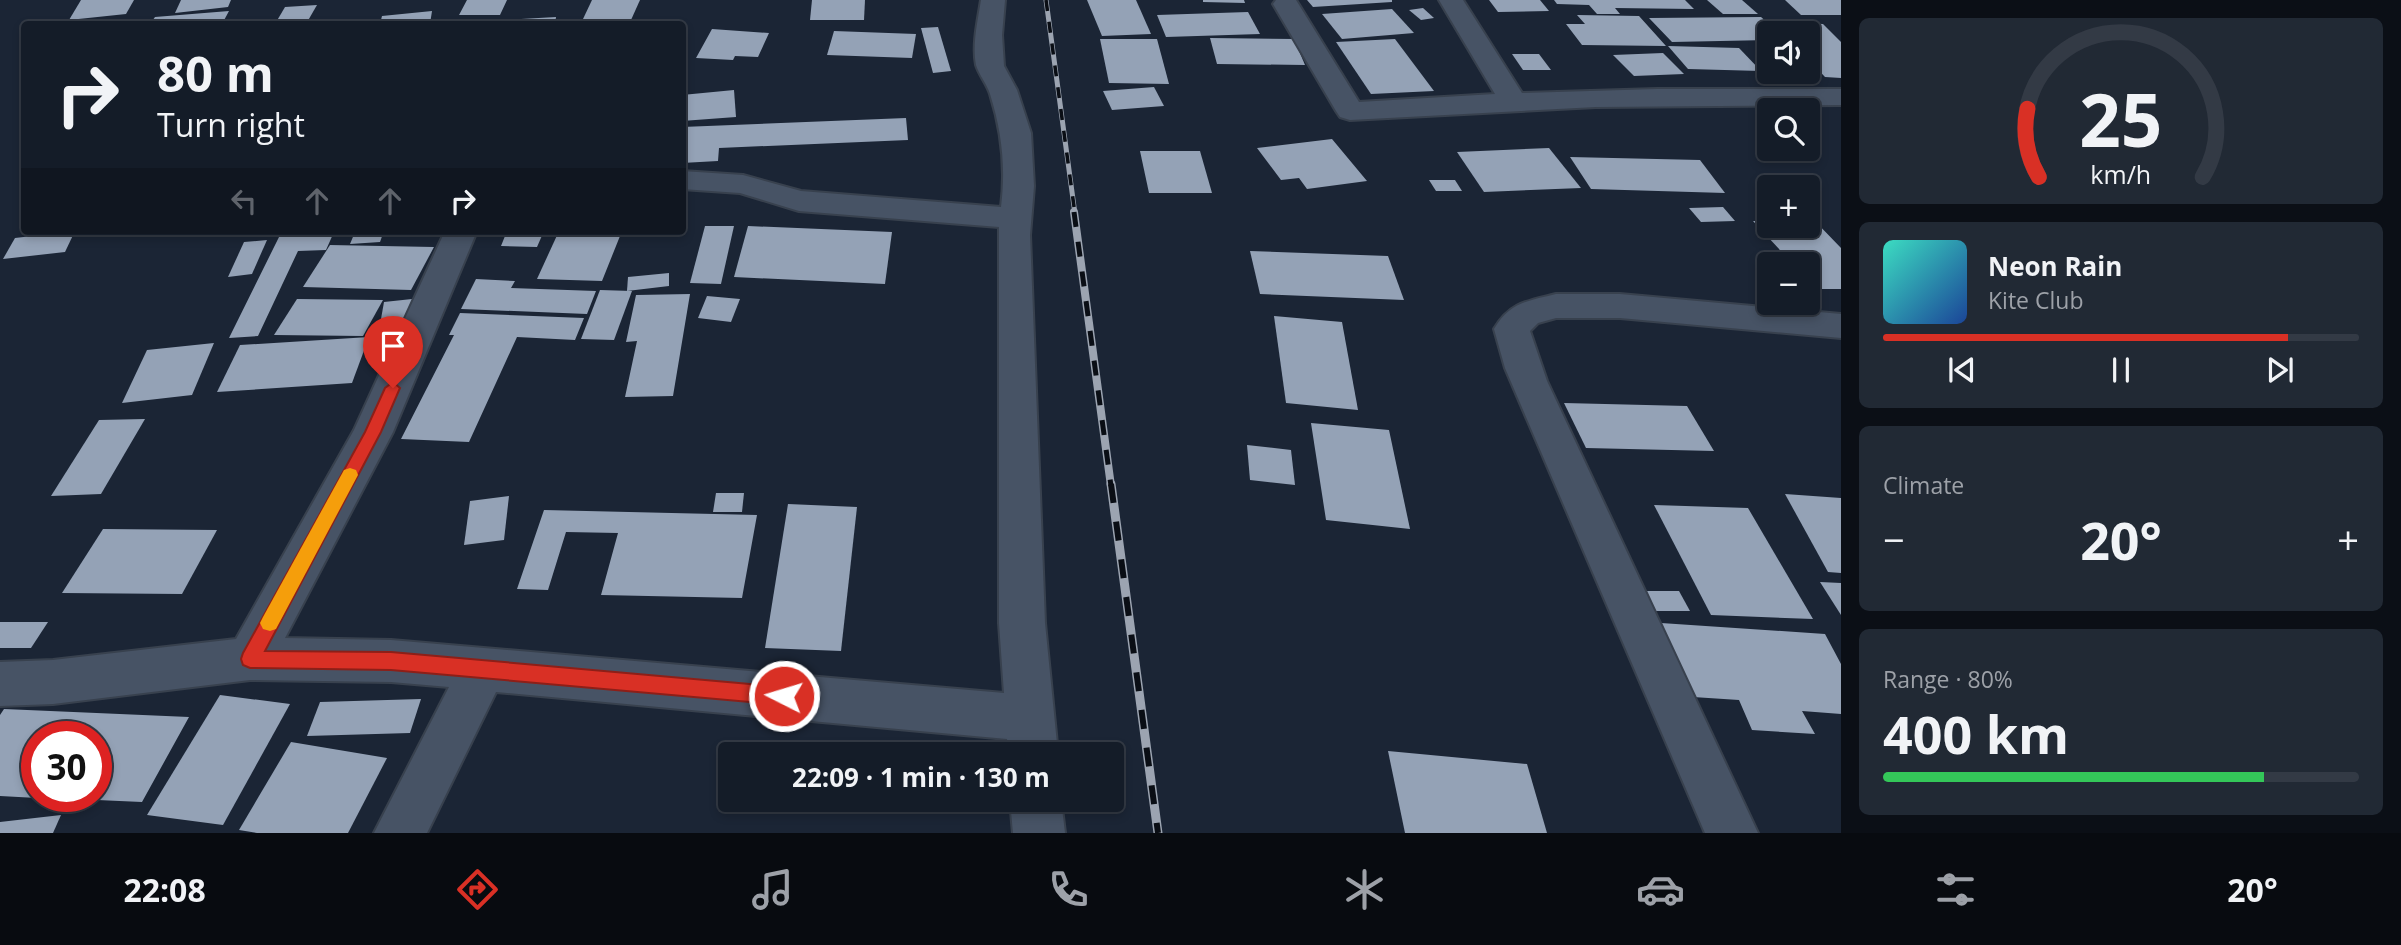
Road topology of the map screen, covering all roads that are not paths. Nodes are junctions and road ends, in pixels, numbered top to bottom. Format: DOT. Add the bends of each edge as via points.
graph roads {
  1 [pos="993,0"];
  2 [pos="1451,0"];
  3 [pos="1286,5"];
  4 [pos="1841,97"];
  5 [pos="1511,100"];
  6 [pos="686,180"];
  7 [pos="1016,218"];
  8 [pos="458,235"];
  9 [pos="1841,327"];
  10 [pos="250,659"];
  11 [pos="483,669"];
  12 [pos="0,684"];
  13 [pos="1031,736"];
  14 [pos="1037,812"];
  15 [pos="400,833"];
  16 [pos="1039,833"];
  17 [pos="1732,833"];
  1 -- 7 [label="street" via="990,66 1016,133"];
  2 -- 5 [label="street"];
  3 -- 5 [label="street" via="1350,111"];
  4 -- 5 [label="street"];
  6 -- 7 [label="street" via="743,184 799,201"];
  7 -- 13 [label="street" via="1023,623"];
  8 -- 10 [label="street" via="373,432"];
  9 -- 17 [label="street" via="1620,306 1556,306 1525,314 1512,329 1529,385"];
  10 -- 11 [label="street" via="391,661"];
  10 -- 12 [label="street"];
  11 -- 13 [label="street"];
  11 -- 15 [label="street"];
  14 -- 16 [label="street"];
}
